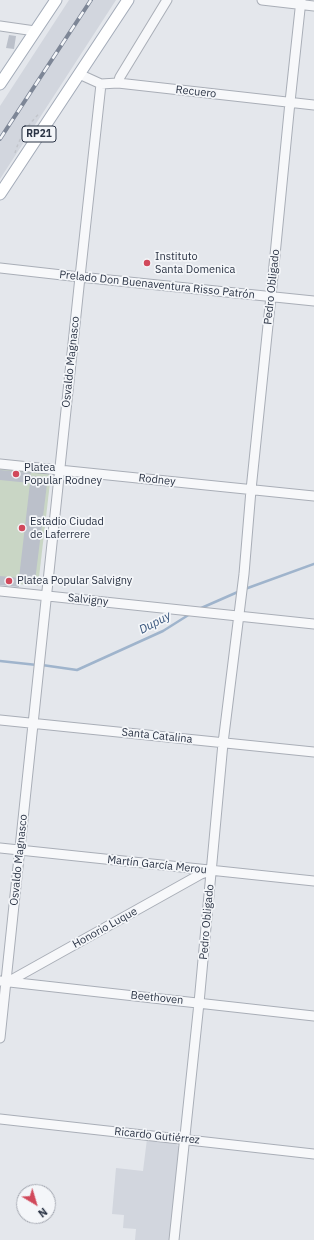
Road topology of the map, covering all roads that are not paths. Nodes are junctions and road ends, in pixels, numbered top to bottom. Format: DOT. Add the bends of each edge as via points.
graph roads {
  1 [pos="56,0"];
  2 [pos="128,0"];
  3 [pos="167,0"];
  4 [pos="262,0"];
  5 [pos="301,2"];
  6 [pos="314,6"];
  7 [pos="0,26"];
  8 [pos="35,31"];
  9 [pos="80,74"];
  10 [pos="118,83"];
  11 [pos="0,84"];
  12 [pos="101,84"];
  13 [pos="290,102"];
  14 [pos="314,105"];
  15 [pos="0,194"];
  16 [pos="0,268"];
  17 [pos="80,277"];
  18 [pos="271,296"];
  19 [pos="314,301"];
  20 [pos="0,464"];
  21 [pos="60,470"];
  22 [pos="251,490"];
  23 [pos="314,496"];
  24 [pos="0,591"];
  25 [pos="47,596"];
  26 [pos="238,616"];
  27 [pos="314,624"];
  28 [pos="0,720"];
  29 [pos="34,723"];
  30 [pos="223,743"];
  31 [pos="314,752"];
  32 [pos="0,848"];
  33 [pos="20,850"];
  34 [pos="212,870"];
  35 [pos="314,881"];
  36 [pos="2,983"];
  37 [pos="199,1003"];
  38 [pos="314,1016"];
  39 [pos="0,1038"];
  40 [pos="0,1119"];
  41 [pos="184,1140"];
  42 [pos="314,1154"];
  43 [pos="174,1240"];
  1 -- 8 [label="main road"];
  2 -- 9 [label="main road, RP21"];
  3 -- 10 [label="street"];
  4 -- 5 [label="street"];
  5 -- 6 [label="street"];
  5 -- 13 [label="street, Pedro Obligado"];
  7 -- 8 [label="street"];
  8 -- 11 [label="main road"];
  9 -- 12 [label="street, Recuero"];
  9 -- 15 [label="main road, RP21"];
  10 -- 12 [label="street, Recuero"];
  10 -- 13 [label="street, Recuero"];
  12 -- 17 [label="street, Osvaldo Magnasco"];
  13 -- 14 [label="street, Recuero"];
  13 -- 18 [label="street, Pedro Obligado"];
  16 -- 17 [label="street, Prelado Don Buenaventura Risso Patrón"];
  17 -- 18 [label="street, Prelado Don Buenaventura Risso Patrón"];
  17 -- 21 [label="street, Osvaldo Magnasco"];
  18 -- 19 [label="street, Prelado Don Buenaventura Risso Patrón"];
  18 -- 22 [label="street, Pedro Obligado"];
  20 -- 21 [label="street, Rodney"];
  21 -- 22 [label="street, Rodney"];
  21 -- 25 [label="street, Osvaldo Magnasco"];
  22 -- 23 [label="street, Rodney"];
  22 -- 26 [label="street, Pedro Obligado"];
  24 -- 25 [label="street, Salvigny"];
  25 -- 26 [label="street, Salvigny"];
  25 -- 29 [label="street, Osvaldo Magnasco"];
  26 -- 27 [label="street"];
  26 -- 30 [label="street, Pedro Obligado"];
  28 -- 29 [label="street, Santa Catalina"];
  29 -- 30 [label="street, Santa Catalina"];
  29 -- 33 [label="street, Osvaldo Magnasco"];
  30 -- 31 [label="street, Santa Catalina"];
  30 -- 34 [label="street, Pedro Obligado"];
  32 -- 33 [label="street, Martín García Merou"];
  33 -- 34 [label="street, Martín García Merou"];
  33 -- 36 [label="street, Osvaldo Magnasco"];
  34 -- 35 [label="street, Martín García Merou"];
  34 -- 36 [label="street, Honorio Luque"];
  34 -- 37 [label="street, Pedro Obligado"];
  36 -- 37 [label="street, Beethoven"];
  36 -- 39 [label="street, Osvaldo Magnasco"];
  37 -- 38 [label="street, Beethoven"];
  37 -- 41 [label="street, Pedro Obligado"];
  40 -- 41 [label="street, Ricardo Gutiérrez"];
  41 -- 42 [label="street, Ricardo Gutiérrez"];
  41 -- 43 [label="street, Pedro Obligado"];
}
